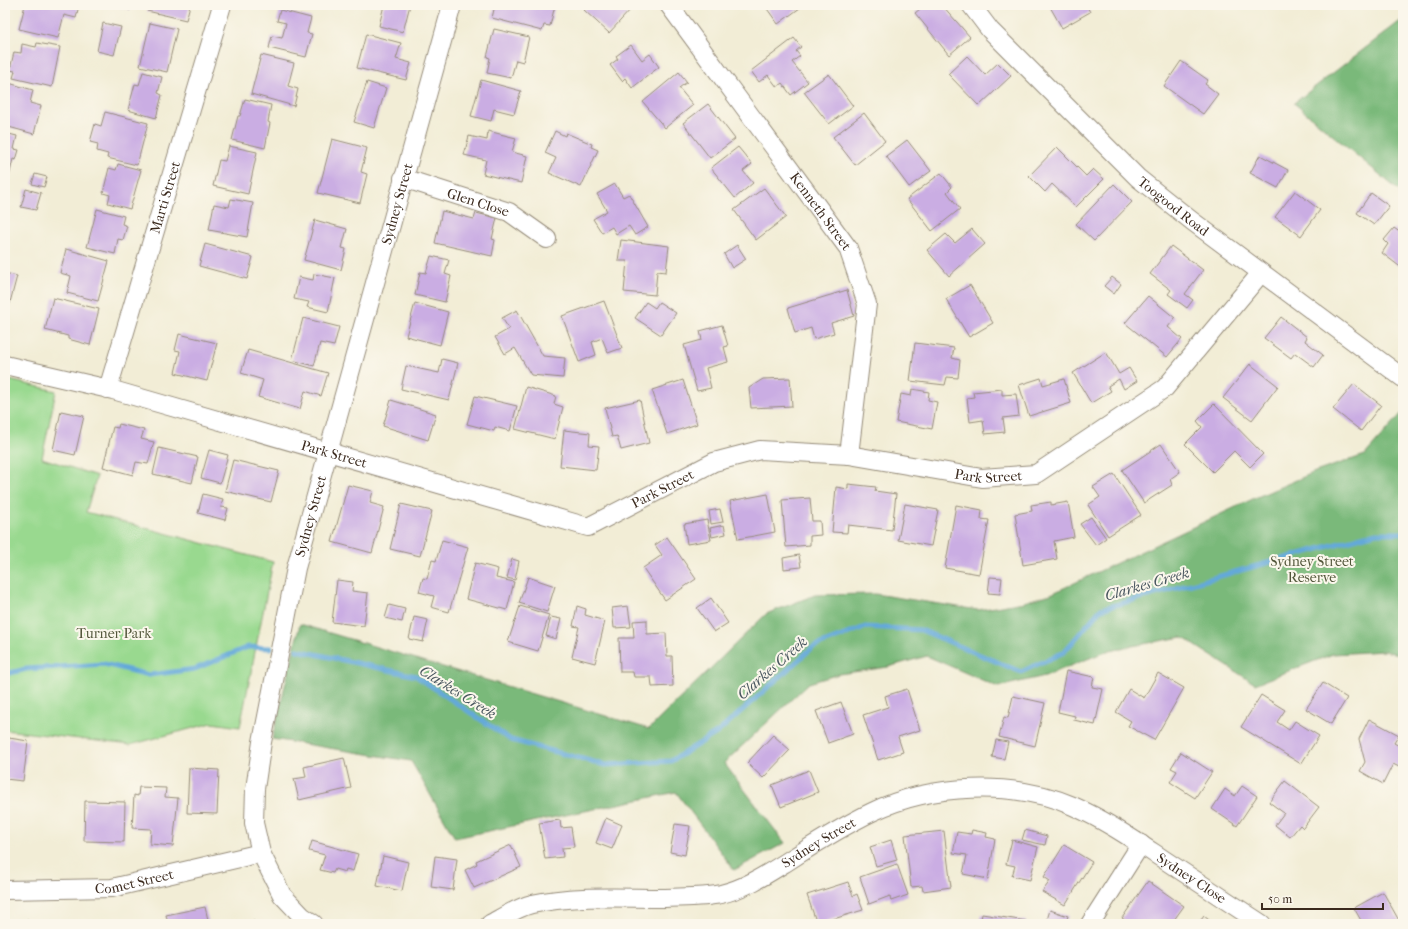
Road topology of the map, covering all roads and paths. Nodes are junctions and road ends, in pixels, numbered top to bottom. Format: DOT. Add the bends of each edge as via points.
graph roads {
  1 [pos="222,5"];
  2 [pos="452,5"];
  3 [pos="669,5"];
  4 [pos="971,5"];
  5 [pos="403,178"];
  6 [pos="547,239"];
  7 [pos="1261,273"];
  8 [pos="5,365"];
  9 [pos="1403,378"];
  10 [pos="108,389"];
  11 [pos="328,451"];
  12 [pos="849,455"];
  13 [pos="1141,844"];
  14 [pos="262,854"];
  15 [pos="5,890"];
  16 [pos="314,924"];
  17 [pos="490,924"];
  18 [pos="1090,924"];
  19 [pos="1262,924"];
  1 -- 10 [label="street, Marti Street"];
  2 -- 5 [label="street, Sydney Street"];
  3 -- 12 [label="street, Kenneth Street" via="848,248 867,304"];
  4 -- 7 [label="street, Toogood Road" via="990,30 1138,178"];
  5 -- 6 [label="street, Glen Close" via="509,212"];
  5 -- 11 [label="street, Sydney Street"];
  7 -- 9 [label="street, Toogood Road"];
  7 -- 12 [label="street, Park Street" via="1166,388 1036,474 982,478"];
  8 -- 10 [label="street, Park Street"];
  10 -- 11 [label="street, Park Street"];
  11 -- 12 [label="street, Park Street" via="588,527 714,462 760,450"];
  11 -- 14 [label="street, Sydney Street" via="296,568 262,742 255,789 254,823"];
  13 -- 17 [label="street, Sydney Street" via="1102,820 1070,805 1034,795 1000,790 965,789 925,794 886,805 850,822 761,878 720,894 694,897 576,898 530,904"];
  13 -- 18 [label="street"];
  13 -- 19 [label="street, Sydney Close"];
  14 -- 15 [label="street, Comet Street" via="112,888"];
  14 -- 16 [label="street, Sydney Street" via="282,895 302,916"];
}
